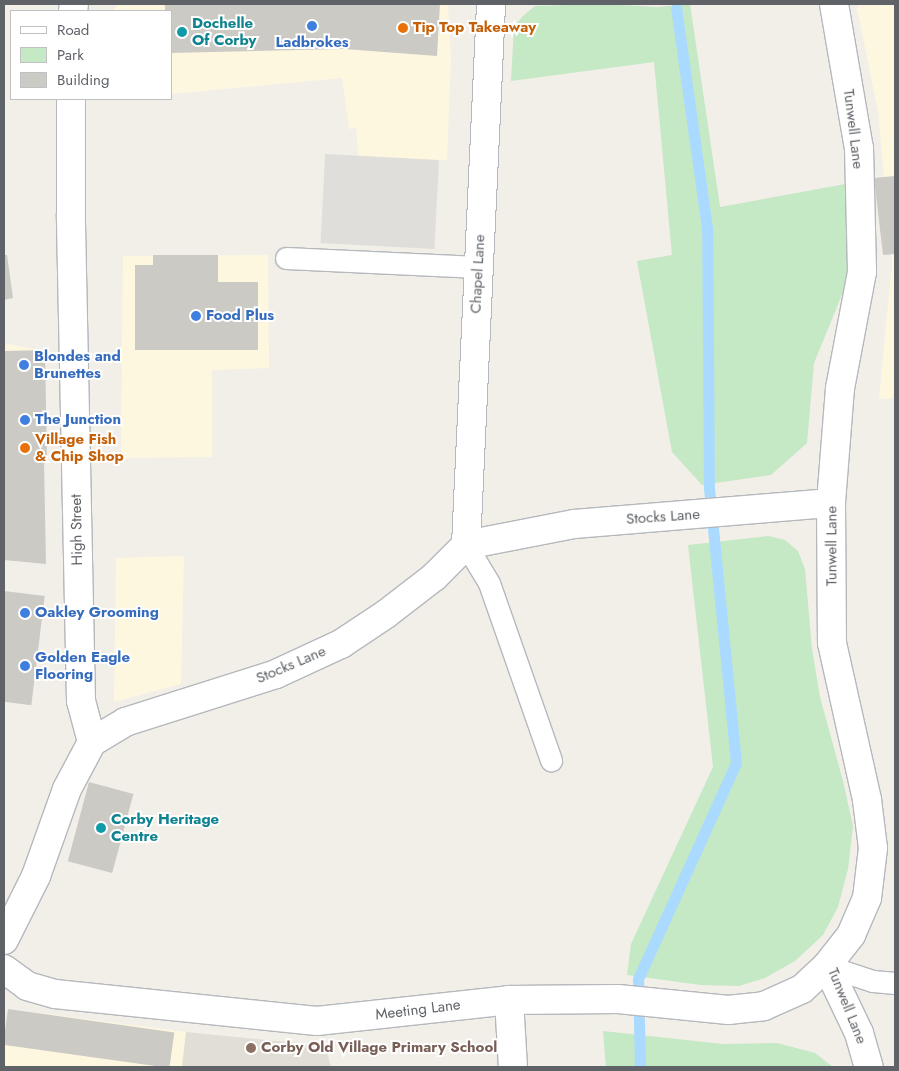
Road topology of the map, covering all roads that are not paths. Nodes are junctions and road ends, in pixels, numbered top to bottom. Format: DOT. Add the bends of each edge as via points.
graph roads {
  1 [pos="491,4"];
  2 [pos="834,4"];
  3 [pos="71,100"];
  4 [pos="286,258"];
  5 [pos="478,267"];
  6 [pos="832,503"];
  7 [pos="466,545"];
  8 [pos="92,742"];
  9 [pos="551,760"];
  10 [pos="4,940"];
  11 [pos="827,966"];
  12 [pos="4,969"];
  13 [pos="895,983"];
  14 [pos="508,1000"];
  15 [pos="513,1067"];
  16 [pos="870,1067"];
  1 -- 5 [label="street, Chapel Lane"];
  2 -- 6 [label="street, Tunwell Lane" via="859,148 862,272 840,388"];
  3 -- 8 [label="street, High Street" via="81,701"];
  4 -- 5 [label="lane"];
  5 -- 7 [label="street, Chapel Lane"];
  6 -- 7 [label="street, Stocks Lane" via="574,524"];
  6 -- 11 [label="street, Tunwell Lane" via="832,642 867,800 873,848 867,898 851,935"];
  7 -- 8 [label="street, Stocks Lane" via="434,577 341,644 276,674 126,722"];
  7 -- 9 [label="lane" via="489,583"];
  8 -- 10 [label="street" via="67,789 36,876"];
  11 -- 13 [label="lane" via="873,981"];
  11 -- 14 [label="street, Meeting Lane" via="802,989 764,1006 728,1010 618,999"];
  11 -- 16 [label="street, Tunwell Lane" via="860,1032"];
  12 -- 14 [label="street, Meeting Lane" via="27,986 54,994 317,1021"];
  14 -- 15 [label="street"];
}
